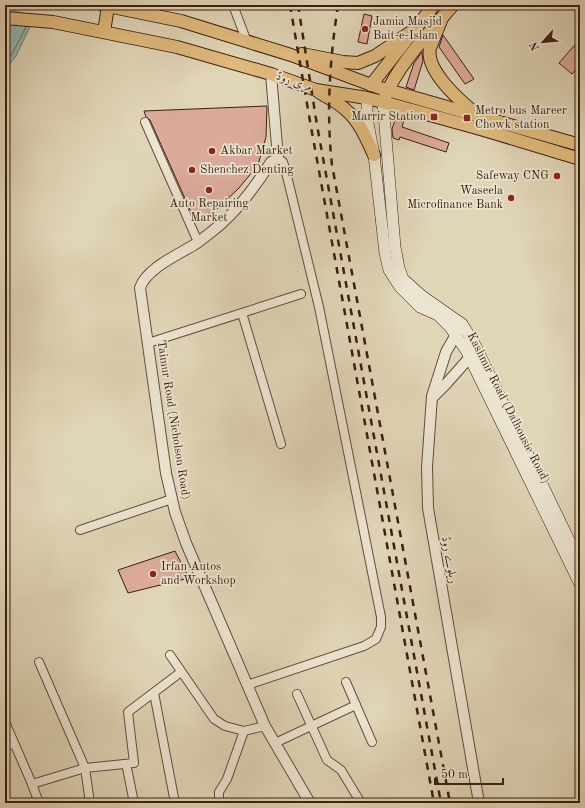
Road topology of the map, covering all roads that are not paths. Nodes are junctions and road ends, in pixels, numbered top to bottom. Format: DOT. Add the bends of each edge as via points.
graph roads {
  1 [pos="106,5"];
  2 [pos="233,5"];
  3 [pos="434,5"];
  4 [pos="453,5"];
  5 [pos="5,18"];
  6 [pos="442,18"];
  7 [pos="414,30"];
  8 [pos="104,32"];
  9 [pos="247,42"];
  10 [pos="269,49"];
  11 [pos="271,74"];
  12 [pos="371,85"];
  13 [pos="388,89"];
  14 [pos="316,90"];
  15 [pos="367,98"];
  16 [pos="383,102"];
  17 [pos="480,116"];
  18 [pos="145,122"];
  19 [pos="580,145"];
  20 [pos="374,155"];
  21 [pos="278,158"];
  22 [pos="580,159"];
  23 [pos="198,242"];
  24 [pos="301,294"];
  25 [pos="242,313"];
  26 [pos="459,329"];
  27 [pos="148,343"];
  28 [pos="474,354"];
  29 [pos="432,398"];
  30 [pos="281,444"];
  31 [pos="172,499"];
  32 [pos="80,530"];
  33 [pos="580,564"];
  34 [pos="580,584"];
  35 [pos="170,655"];
  36 [pos="38,662"];
  37 [pos="181,672"];
  38 [pos="346,682"];
  39 [pos="247,685"];
  40 [pos="154,693"];
  41 [pos="297,694"];
  42 [pos="356,705"];
  43 [pos="5,722"];
  44 [pos="265,726"];
  45 [pos="311,726"];
  46 [pos="244,731"];
  47 [pos="372,742"];
  48 [pos="14,743"];
  49 [pos="275,743"];
  50 [pos="5,748"];
  51 [pos="85,768"];
  52 [pos="127,768"];
  53 [pos="32,784"];
  54 [pos="39,803"];
  55 [pos="90,803"];
  56 [pos="134,803"];
  57 [pos="175,803"];
  58 [pos="219,803"];
  59 [pos="310,803"];
  60 [pos="361,803"];
  61 [pos="479,803"];
  1 -- 8 [label="main road"];
  1 -- 9 [label="main road, مری روڈ" via="181,21"];
  2 -- 9 [label="street"];
  3 -- 7 [label="main road"];
  4 -- 6 [label="main road"];
  5 -- 8 [label="main road, مری روڈ" via="53,22"];
  6 -- 13 [label="main road" via="394,77"];
  6 -- 17 [label="main road" via="429,52 430,60 436,72 452,91"];
  7 -- 10 [label="main road" via="375,56 358,63"];
  7 -- 12 [label="main road"];
  8 -- 11 [label="main road, مری روڈ" via="177,47"];
  9 -- 10 [label="main road, مری روڈ"];
  10 -- 12 [label="main road, مری روڈ"];
  11 -- 14 [label="main road, مری روڈ"];
  11 -- 21 [label="street"];
  12 -- 13 [label="main road, مری روڈ"];
  13 -- 16 [label="main road"];
  13 -- 17 [label="main road, مری روڈ"];
  14 -- 15 [label="main road, مری روڈ"];
  14 -- 20 [label="main road" via="346,110 355,120"];
  15 -- 16 [label="main road, مری روڈ"];
  15 -- 20 [label="main road, Kashmir Road (Dalhousie Road)" via="367,118"];
  16 -- 22 [label="main road, مری روڈ"];
  16 -- 26 [label="main road, Kashmir Road (Dalhousie Road)" via="399,268 403,279"];
  17 -- 19 [label="main road, مری روڈ"];
  18 -- 23 [label="street"];
  20 -- 26 [label="main road, Kashmir Road (Dalhousie Road)" via="389,270 400,287 420,307"];
  21 -- 23 [label="street, Taimur Road (Nicholson Road)" via="271,162 238,208"];
  21 -- 39 [label="street" via="285,168 319,307 381,617 376,639 364,646"];
  23 -- 27 [label="street, Taimur Road (Nicholson Road)" via="163,263 142,281 140,288"];
  24 -- 25 [label="street"];
  25 -- 27 [label="street"];
  25 -- 30 [label="street"];
  26 -- 28 [label="main road, Kashmir Road (Dalhousie Road)"];
  26 -- 29 [label="street, ریلوے روڈ" via="446,352"];
  27 -- 31 [label="street, Taimur Road (Nicholson Road)"];
  28 -- 29 [label="street"];
  28 -- 33 [label="main road, Kashmir Road (Dalhousie Road)"];
  28 -- 34 [label="main road, Kashmir Road (Dalhousie Road)"];
  29 -- 61 [label="street, ریلوے روڈ" via="427,467 428,508"];
  31 -- 32 [label="street"];
  31 -- 39 [label="street, Taimur Road (Nicholson Road)" via="174,512 186,543"];
  35 -- 37 [label="street"];
  36 -- 51 [label="street"];
  37 -- 40 [label="street"];
  37 -- 46 [label="street" via="214,719 225,726"];
  38 -- 42 [label="street"];
  39 -- 44 [label="street, Taimur Road (Nicholson Road)"];
  40 -- 51 [label="street" via="128,712 134,763"];
  40 -- 57 [label="street"];
  41 -- 45 [label="street"];
  42 -- 45 [label="street"];
  42 -- 47 [label="street"];
  43 -- 48 [label="street"];
  44 -- 46 [label="street"];
  44 -- 49 [label="street, Taimur Road (Nicholson Road)"];
  45 -- 49 [label="street"];
  45 -- 60 [label="street" via="327,760 341,770"];
  46 -- 58 [label="street" via="227,779 219,792"];
  48 -- 50 [label="street"];
  48 -- 53 [label="street"];
  49 -- 59 [label="street, Taimur Road (Nicholson Road)"];
  51 -- 53 [label="street"];
  51 -- 55 [label="street"];
  52 -- 56 [label="street"];
  53 -- 54 [label="street"];
}
